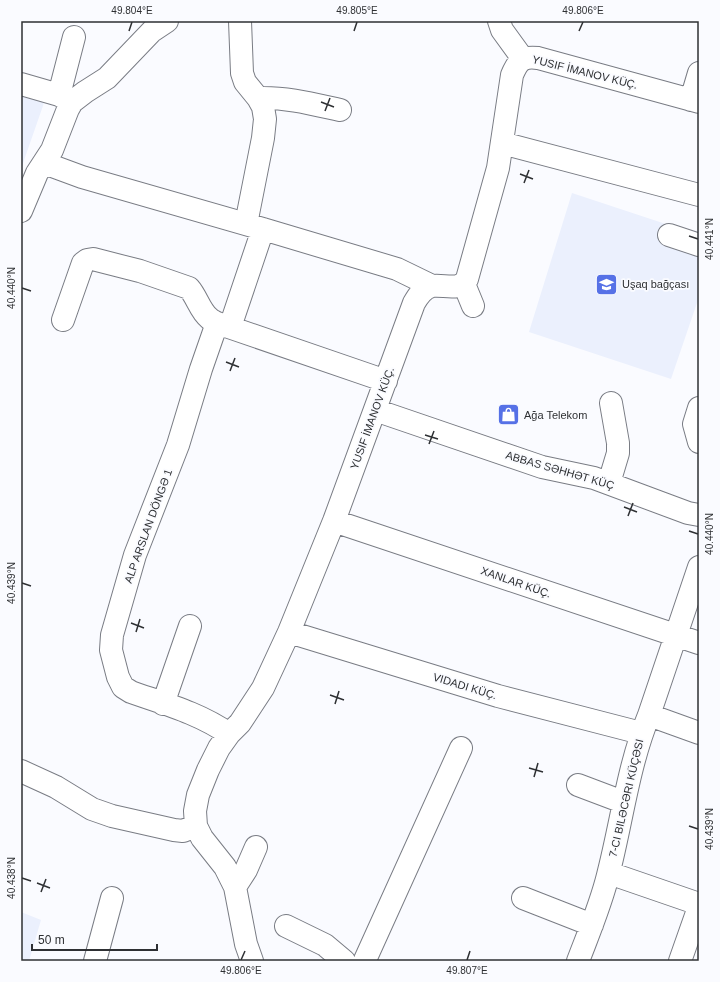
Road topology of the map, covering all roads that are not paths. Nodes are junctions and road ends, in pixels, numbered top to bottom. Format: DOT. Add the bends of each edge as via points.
graph roads {
  1 [pos="167,21"];
  2 [pos="240,21"];
  3 [pos="498,21"];
  4 [pos="74,37"];
  5 [pos="523,59"];
  6 [pos="699,73"];
  7 [pos="21,84"];
  8 [pos="258,98"];
  9 [pos="66,99"];
  10 [pos="695,101"];
  11 [pos="340,110"];
  12 [pos="502,143"];
  13 [pos="44,163"];
  14 [pos="699,195"];
  15 [pos="21,210"];
  16 [pos="254,226"];
  17 [pos="669,235"];
  18 [pos="699,245"];
  19 [pos="464,284"];
  20 [pos="432,286"];
  21 [pos="473,306"];
  22 [pos="63,320"];
  23 [pos="224,325"];
  24 [pos="386,381"];
  25 [pos="611,403"];
  26 [pos="699,408"];
  27 [pos="375,410"];
  28 [pos="699,442"];
  29 [pos="609,483"];
  30 [pos="699,515"];
  31 [pos="334,521"];
  32 [pos="699,567"];
  33 [pos="190,626"];
  34 [pos="289,632"];
  35 [pos="676,635"];
  36 [pos="699,643"];
  37 [pos="163,704"];
  38 [pos="645,724"];
  39 [pos="699,733"];
  40 [pos="229,734"];
  41 [pos="461,748"];
  42 [pos="21,771"];
  43 [pos="578,785"];
  44 [pos="623,802"];
  45 [pos="196,826"];
  46 [pos="256,847"];
  47 [pos="609,873"];
  48 [pos="235,887"];
  49 [pos="112,898"];
  50 [pos="523,898"];
  51 [pos="699,905"];
  52 [pos="592,925"];
  53 [pos="286,926"];
  54 [pos="95,961"];
  55 [pos="252,961"];
  56 [pos="356,961"];
  57 [pos="578,961"];
  58 [pos="680,961"];
  1 -- 9 [label="street" via="152,31 108,78 85,92"];
  2 -- 8 [label="street" via="242,73 245,82"];
  3 -- 5 [label="street"];
  4 -- 9 [label="street"];
  5 -- 10 [label="street, YUSIF İMANOV KÜÇ." via="538,58"];
  5 -- 12 [label="street, YUSIF İMANOV KÜÇ." via="516,65 512,75"];
  6 -- 10 [label="street"];
  7 -- 9 [label="street"];
  8 -- 11 [label="street" via="275,97"];
  8 -- 16 [label="street" via="265,119"];
  9 -- 13 [label="street" via="68,109"];
  12 -- 14 [label="street"];
  12 -- 19 [label="street, YUSIF İMANOV KÜÇ." via="494,183"];
  13 -- 15 [label="street"];
  13 -- 16 [label="street" via="82,177"];
  16 -- 20 [label="street" via="397,270"];
  16 -- 23 [label="street, ALP ARSLAN DÖNGƏ 1"];
  17 -- 18 [label="street"];
  19 -- 20 [label="street"];
  19 -- 21 [label="street"];
  20 -- 24 [label="street, YUSIF İMANOV KÜÇ." via="419,295 414,303"];
  22 -- 23 [label="street" via="83,263 93,259 140,271 189,288 204,313"];
  23 -- 24 [label="street"];
  23 -- 37 [label="street, ALP ARSLAN DÖNGƏ 1" via="200,370 178,445 135,554 112,635 111,650 123,687"];
  24 -- 27 [label="street, YUSIF İMANOV KÜÇ."];
  25 -- 29 [label="street" via="618,453"];
  26 -- 28 [label="street" via="694,424"];
  27 -- 29 [label="street, ABBAS SƏHHƏT KÜÇ" via="542,467"];
  27 -- 31 [label="street, YUSIF İMANOV KÜÇ."];
  29 -- 30 [label="street, ABBAS SƏHHƏT KÜÇ"];
  31 -- 34 [label="street, YUSIF İMANOV KÜÇ."];
  31 -- 35 [label="street, XANLAR KÜÇ."];
  32 -- 35 [label="street, 7-CI BILƏCƏRI KÜÇƏSI"];
  33 -- 37 [label="street"];
  34 -- 38 [label="street, VIDADI KÜÇ." via="498,696"];
  34 -- 40 [label="street, YUSIF İMANOV KÜÇ." via="264,688 240,723"];
  35 -- 36 [label="street, XANLAR KÜÇ."];
  35 -- 38 [label="street, 7-CI BILƏCƏRI KÜÇƏSI"];
  37 -- 40 [label="street, ALP ARSLAN DÖNGƏ 1" via="198,715"];
  38 -- 39 [label="street, VIDADI KÜÇ."];
  38 -- 44 [label="street, 7-CI BILƏCƏRI KÜÇƏSI"];
  40 -- 45 [label="street, YUSIF İMANOV KÜÇ." via="219,748 198,795"];
  41 -- 56 [label="street"];
  42 -- 45 [label="street" via="56,787 92,809 112,816 174,830 183,831"];
  43 -- 44 [label="street"];
  44 -- 47 [label="street, 7-CI BILƏCƏRI KÜÇƏSI"];
  45 -- 48 [label="street" via="202,838 225,867"];
  46 -- 48 [label="street"];
  47 -- 51 [label="street"];
  47 -- 52 [label="street, 7-CI BILƏCƏRI KÜÇƏSI"];
  48 -- 55 [label="street" via="246,944"];
  49 -- 54 [label="street"];
  50 -- 52 [label="street"];
  51 -- 58 [label="street"];
  52 -- 57 [label="street, 7-CI BILƏCƏRI KÜÇƏSI"];
  53 -- 56 [label="street"];
}
